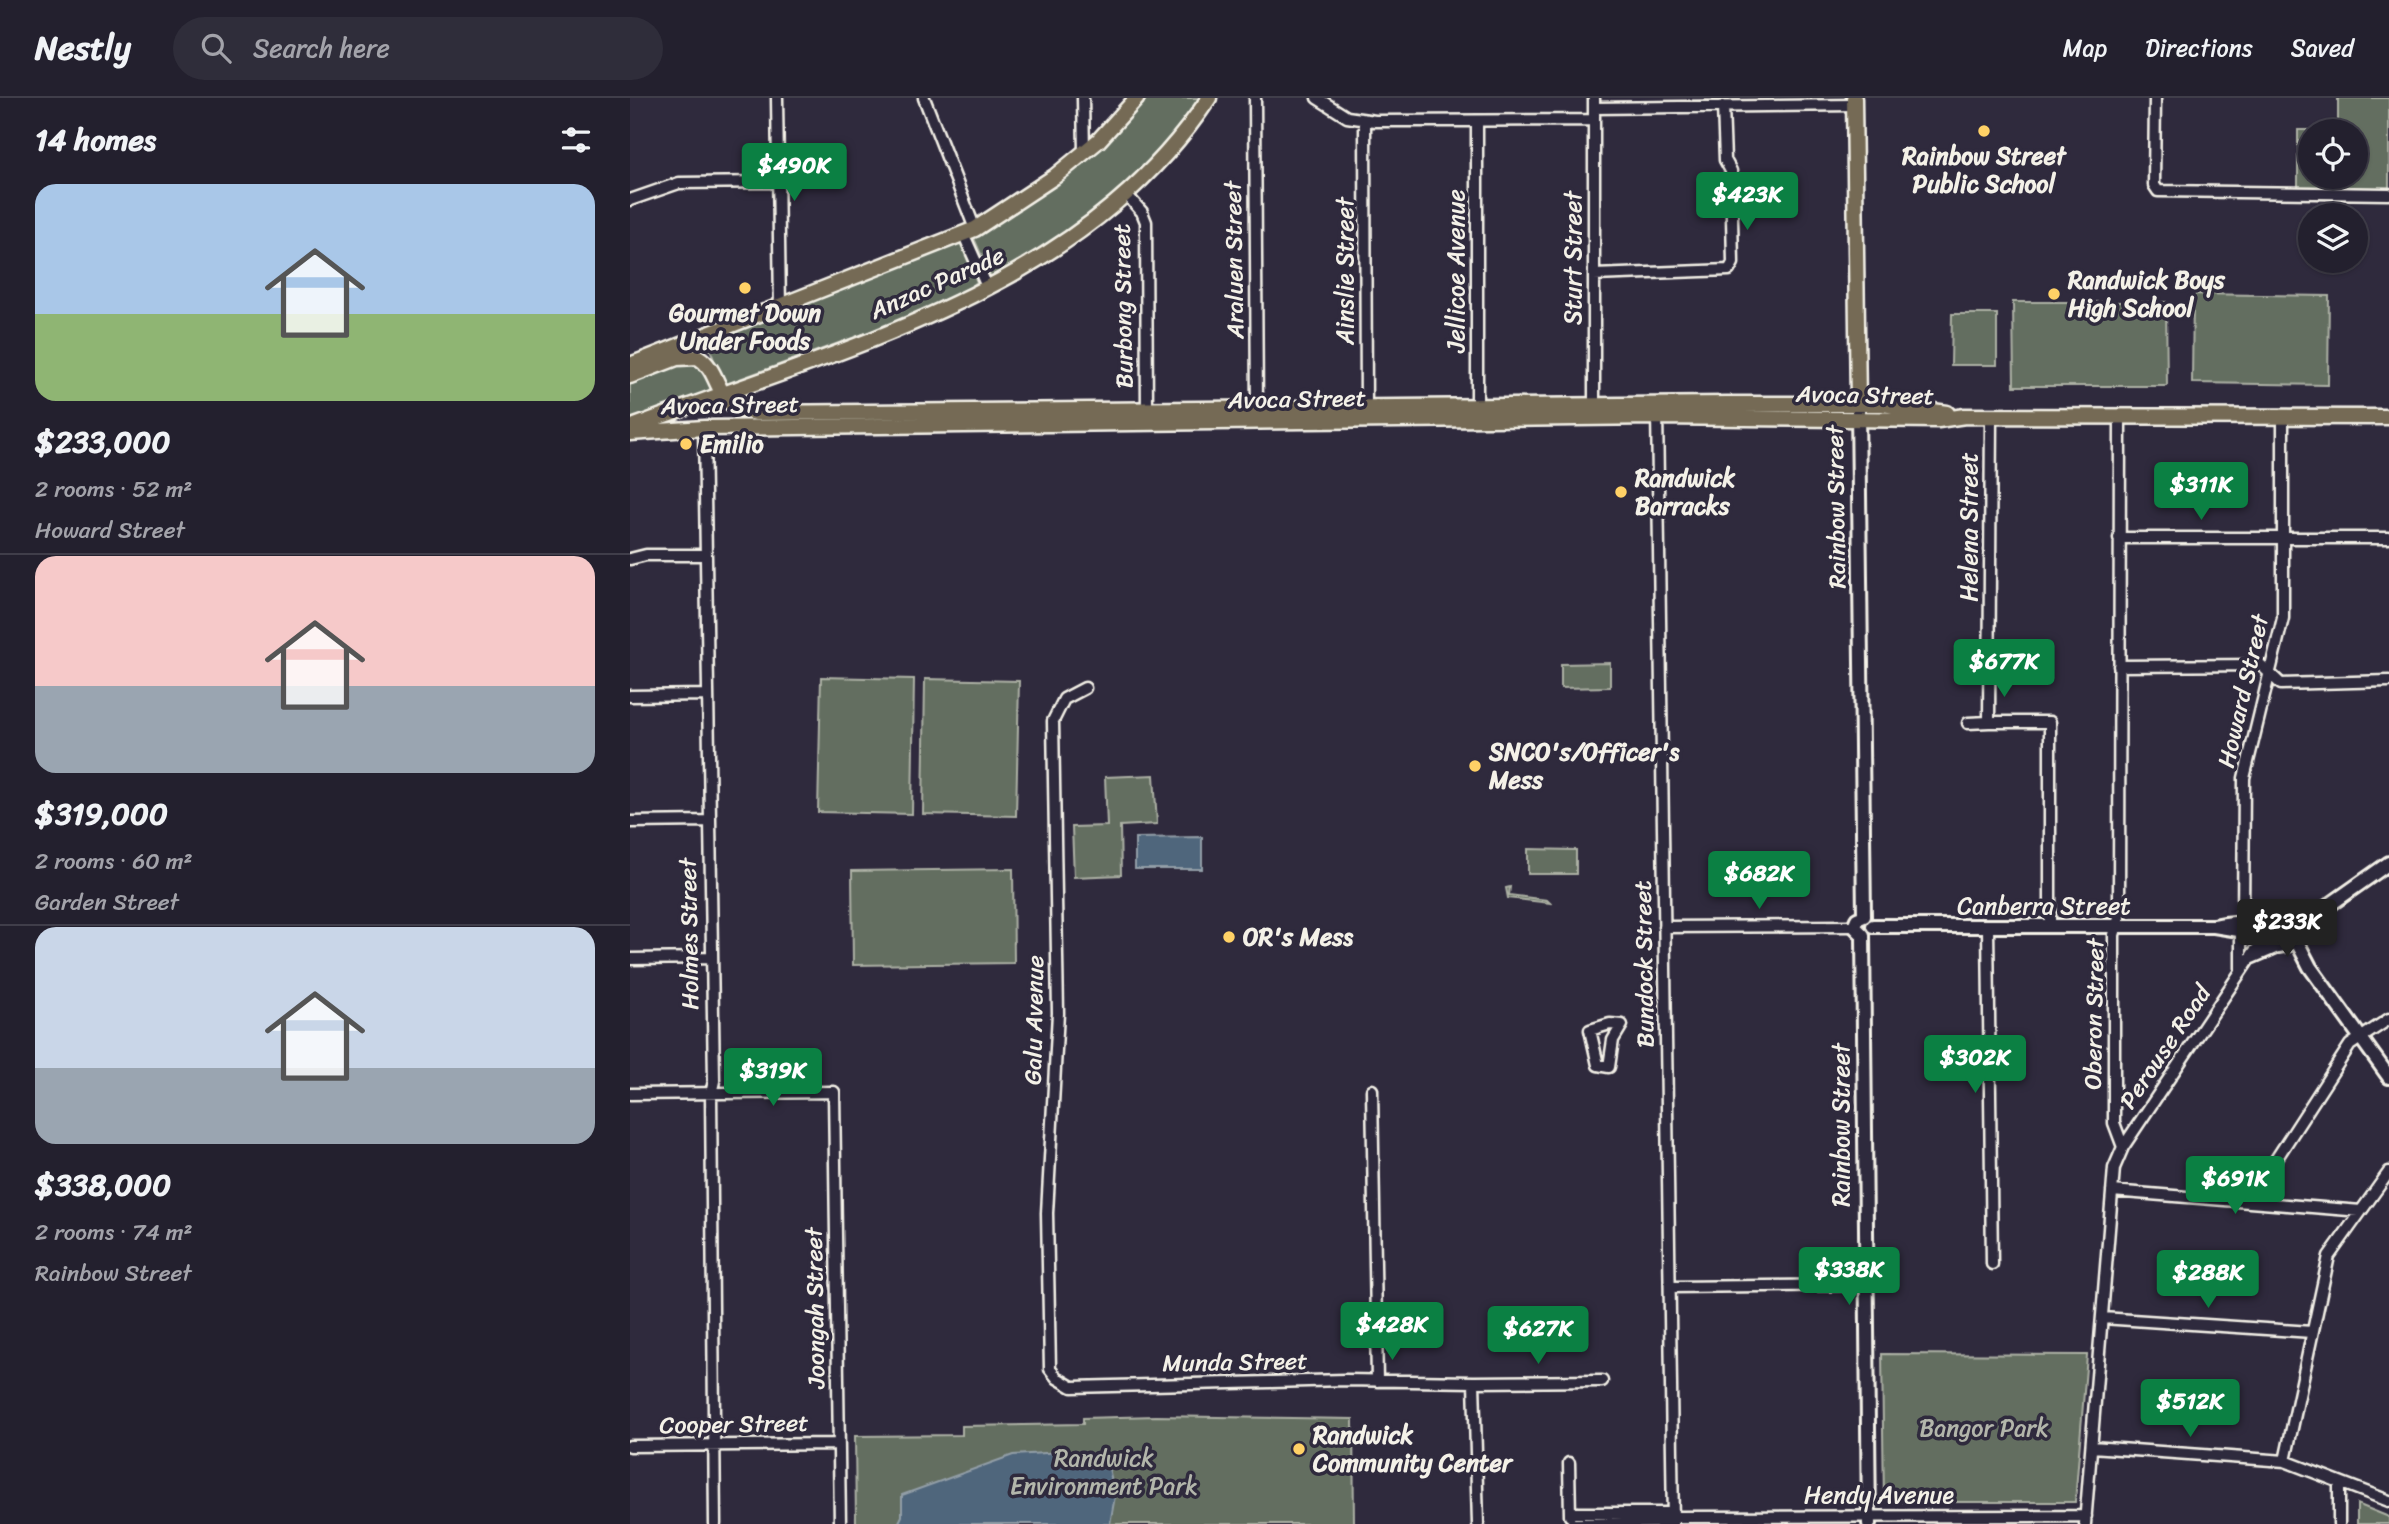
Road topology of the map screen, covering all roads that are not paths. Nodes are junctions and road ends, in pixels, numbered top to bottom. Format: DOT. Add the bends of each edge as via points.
graph roads {
  1 [pos="777,98"];
  2 [pos="924,98"];
  3 [pos="1083,98"];
  4 [pos="1137,98"];
  5 [pos="1209,98"];
  6 [pos="1255,98"];
  7 [pos="1317,98"];
  8 [pos="2155,98"];
  9 [pos="1854,102"];
  10 [pos="1594,103"];
  11 [pos="1718,103"];
  12 [pos="1365,120"];
  13 [pos="1594,120"];
  14 [pos="1477,121"];
  15 [pos="1084,153"];
  16 [pos="778,182"];
  17 [pos="1126,194"];
  18 [pos="2389,194"];
  19 [pos="630,200"];
  20 [pos="970,232"];
  21 [pos="1594,275"];
  22 [pos="988,289"];
  23 [pos="779,308"];
  24 [pos="630,365"];
  25 [pos="630,376"];
  26 [pos="752,383"];
  27 [pos="720,394"];
  28 [pos="1477,405"];
  29 [pos="1657,410"];
  30 [pos="1595,411"];
  31 [pos="1858,411"];
  32 [pos="756,413"];
  33 [pos="1366,414"];
  34 [pos="1257,415"];
  35 [pos="1147,416"];
  36 [pos="1991,416"];
  37 [pos="2120,416"];
  38 [pos="2283,416"];
  39 [pos="2389,417"];
  40 [pos="896,419"];
  41 [pos="1477,420"];
  42 [pos="704,428"];
  43 [pos="630,430"];
  44 [pos="2282,537"];
  45 [pos="2119,538"];
  46 [pos="2389,538"];
  47 [pos="706,555"];
  48 [pos="630,559"];
  49 [pos="2119,666"];
  50 [pos="2270,672"];
  51 [pos="2389,681"];
  52 [pos="1085,688"];
  53 [pos="708,695"];
  54 [pos="630,696"];
  55 [pos="1989,722"];
  56 [pos="1968,723"];
  57 [pos="709,821"];
  58 [pos="630,822"];
  59 [pos="2389,863"];
  60 [pos="1863,926"];
  61 [pos="1988,926"];
  62 [pos="2050,926"];
  63 [pos="2116,927"];
  64 [pos="2242,927"];
  65 [pos="1664,928"];
  66 [pos="2282,932"];
  67 [pos="2281,947"];
  68 [pos="710,958"];
  69 [pos="630,959"];
  70 [pos="2248,960"];
  71 [pos="2310,967"];
  72 [pos="2241,970"];
  73 [pos="2389,1018"];
  74 [pos="1622,1025"];
  75 [pos="2360,1038"];
  76 [pos="2389,1077"];
  77 [pos="1372,1090"];
  78 [pos="630,1094"];
  79 [pos="711,1094"];
  80 [pos="2123,1147"];
  81 [pos="2389,1172"];
  82 [pos="2112,1191"];
  83 [pos="2249,1201"];
  84 [pos="2361,1211"];
  85 [pos="1992,1264"];
  86 [pos="1865,1284"];
  87 [pos="1671,1287"];
  88 [pos="2102,1318"];
  89 [pos="2312,1332"];
  90 [pos="1050,1369"];
  91 [pos="1377,1381"];
  92 [pos="1472,1381"];
  93 [pos="1602,1381"];
  94 [pos="838,1444"];
  95 [pos="630,1446"];
  96 [pos="714,1446"];
  97 [pos="2092,1447"];
  98 [pos="2285,1461"];
  99 [pos="1569,1463"];
  100 [pos="2339,1483"];
  101 [pos="2389,1501"];
  102 [pos="1673,1519"];
  103 [pos="1571,1520"];
  104 [pos="1869,1520"];
  105 [pos="2086,1520"];
  106 [pos="715,1524"];
  107 [pos="840,1524"];
  108 [pos="1478,1524"];
  109 [pos="2339,1524"];
  1 -- 16 [label="street"];
  2 -- 20 [label="street"];
  3 -- 15 [label="street"];
  4 -- 15 [label="main road, Anzac Parade"];
  5 -- 17 [label="main road, Anzac Parade" via="1173,145"];
  6 -- 34 [label="street, Araluen Street"];
  7 -- 12 [label="street" via="1347,117"];
  8 -- 18 [label="street" via="2154,185 2158,191"];
  9 -- 11 [label="street"];
  9 -- 31 [label="main road, Rainbow Street"];
  10 -- 11 [label="street"];
  10 -- 13 [label="street, Sturt Street"];
  11 -- 21 [label="street" via="1725,160 1731,171 1733,263 1724,273"];
  12 -- 14 [label="street"];
  12 -- 33 [label="street, Ainslie Street"];
  13 -- 14 [label="street"];
  13 -- 21 [label="street, Sturt Street"];
  14 -- 28 [label="street, Jellicoe Avenue"];
  15 -- 20 [label="main road, Anzac Parade" via="1026,198"];
  16 -- 19 [label="street" via="680,183"];
  16 -- 23 [label="street"];
  17 -- 22 [label="main road, Anzac Parade" via="1068,242"];
  17 -- 35 [label="street, Burbong Street" via="1146,222"];
  20 -- 22 [label="street"];
  20 -- 23 [label="main road, Anzac Parade"];
  21 -- 30 [label="street, Sturt Street"];
  22 -- 26 [label="main road, Anzac Parade"];
  23 -- 24 [label="main road, Anzac Parade"];
  25 -- 27 [label="main road" via="691,356 707,365"];
  26 -- 27 [label="main road, Anzac Parade"];
  26 -- 32 [label="main road" via="743,396"];
  27 -- 32 [label="main road" via="737,408"];
  27 -- 43 [label="main road, Anzac Parade"];
  28 -- 30 [label="main road, Avoca Street"];
  28 -- 33 [label="main road, Avoca Street"];
  28 -- 41 [label="street, Jellicoe Avenue"];
  29 -- 30 [label="main road, Avoca Street"];
  29 -- 31 [label="main road, Avoca Street"];
  29 -- 65 [label="street, Bundock Street"];
  30 -- 41 [label="main road, Avoca Street"];
  31 -- 36 [label="main road, Avoca Street" via="1893,405"];
  31 -- 60 [label="street, Rainbow Street"];
  32 -- 40 [label="main road, Avoca Street"];
  33 -- 34 [label="main road, Avoca Street"];
  33 -- 41 [label="main road, Avoca Street"];
  34 -- 35 [label="main road, Avoca Street"];
  35 -- 40 [label="main road, Avoca Street"];
  36 -- 37 [label="main road, Avoca Street"];
  36 -- 55 [label="street, Helena Street"];
  37 -- 38 [label="main road, Avoca Street"];
  37 -- 45 [label="street, Oberon Street"];
  38 -- 39 [label="main road, Avoca Street"];
  38 -- 44 [label="street, Howard Street"];
  40 -- 42 [label="main road, Avoca Street"];
  42 -- 43 [label="main road, Avoca Street"];
  42 -- 47 [label="street, Holmes Street"];
  44 -- 45 [label="street"];
  44 -- 46 [label="street"];
  44 -- 50 [label="street, Howard Street" via="2283,618"];
  45 -- 49 [label="street, Oberon Street"];
  47 -- 48 [label="street"];
  47 -- 53 [label="street, Holmes Street"];
  49 -- 50 [label="street" via="2261,665"];
  49 -- 63 [label="street, Oberon Street"];
  50 -- 51 [label="street" via="2281,684"];
  50 -- 64 [label="street, Howard Street" via="2244,778"];
  52 -- 90 [label="street, Galu Avenue" via="1065,699 1053,720 1058,1013 1047,1213"];
  53 -- 54 [label="street"];
  53 -- 57 [label="street, Holmes Street"];
  55 -- 56 [label="street"];
  55 -- 62 [label="street" via="2050,722"];
  57 -- 58 [label="street"];
  57 -- 68 [label="street, Holmes Street"];
  59 -- 66 [label="street"];
  60 -- 61 [label="street, Canberra Street"];
  60 -- 65 [label="street, Canberra Street"];
  60 -- 86 [label="street, Rainbow Street"];
  61 -- 62 [label="street, Canberra Street"];
  61 -- 85 [label="street"];
  62 -- 63 [label="street, Canberra Street"];
  63 -- 64 [label="street, Canberra Street"];
  63 -- 80 [label="street, Oberon Street" via="2114,1123"];
  64 -- 66 [label="street, Canberra Street"];
  64 -- 72 [label="street, Perouse Road"];
  65 -- 87 [label="street, Bundock Street"];
  66 -- 67 [label="street" via="2290,943"];
  66 -- 70 [label="street, Perouse Road"];
  66 -- 71 [label="street"];
  67 -- 70 [label="street"];
  67 -- 71 [label="street"];
  68 -- 69 [label="street"];
  68 -- 79 [label="street, Holmes Street"];
  70 -- 72 [label="street, Perouse Road"];
  71 -- 75 [label="street"];
  72 -- 80 [label="street, Perouse Road"];
  73 -- 75 [label="street"];
  74 -- 74 [label="street" via="1590,1030 1598,1065 1609,1068 1613,1040"];
  75 -- 76 [label="street"];
  75 -- 83 [label="street" via="2337,1062"];
  77 -- 91 [label="street"];
  78 -- 79 [label="street"];
  79 -- 94 [label="street, Joongah Street" via="834,1092"];
  79 -- 96 [label="street, Holmes Street"];
  80 -- 82 [label="street" via="2113,1168"];
  81 -- 84 [label="street"];
  82 -- 83 [label="street"];
  82 -- 88 [label="street"];
  83 -- 84 [label="street"];
  84 -- 89 [label="street" via="2329,1256"];
  86 -- 87 [label="street"];
  86 -- 104 [label="street, Rainbow Street"];
  87 -- 102 [label="street, Bundock Street"];
  88 -- 89 [label="street"];
  88 -- 97 [label="street"];
  89 -- 98 [label="street"];
  90 -- 91 [label="street, Munda Street" via="1072,1387"];
  91 -- 92 [label="street, Munda Street"];
  92 -- 93 [label="street, Munda Street"];
  92 -- 108 [label="street"];
  94 -- 96 [label="street, Cooper Street"];
  94 -- 107 [label="street, Joongah Street"];
  95 -- 96 [label="street, Cooper Street"];
  96 -- 106 [label="street, Holmes Street"];
  97 -- 98 [label="street"];
  97 -- 105 [label="street"];
  98 -- 100 [label="street"];
  99 -- 103 [label="street"];
  100 -- 101 [label="street"];
  100 -- 109 [label="street"];
  102 -- 103 [label="street, Hendy Avenue"];
  102 -- 104 [label="street, Hendy Avenue"];
  104 -- 105 [label="street, Hendy Avenue"];
}
